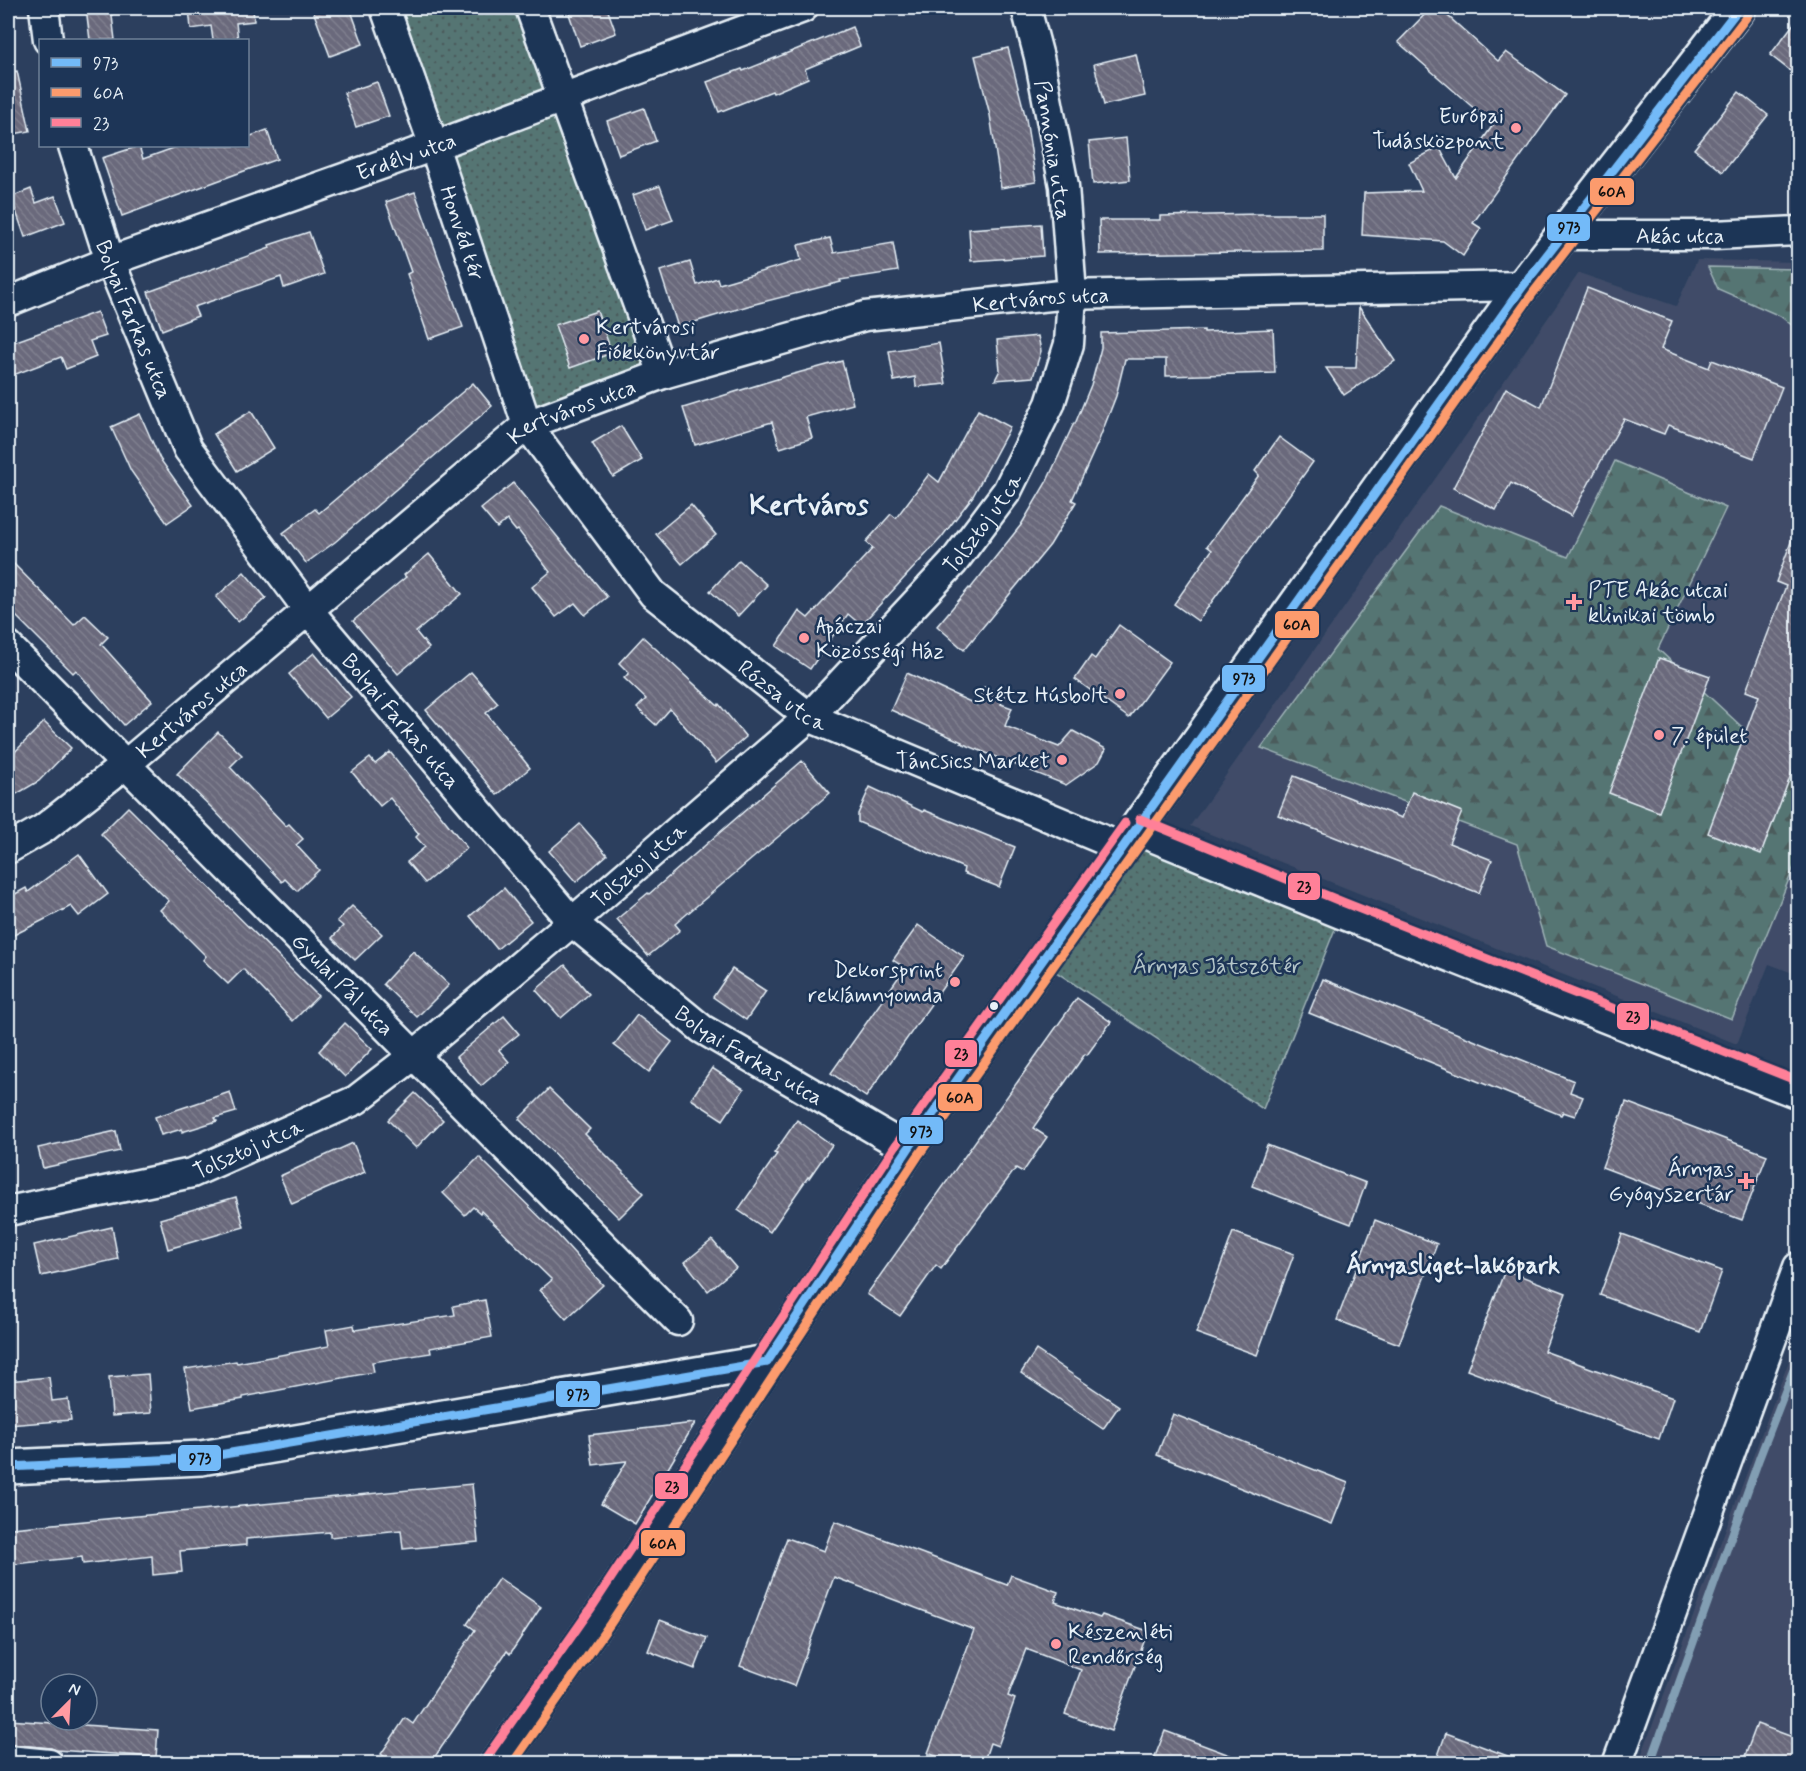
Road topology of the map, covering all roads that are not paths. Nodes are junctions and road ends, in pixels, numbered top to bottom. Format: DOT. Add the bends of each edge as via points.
graph roads {
  1 [pos="44,8"];
  2 [pos="386,8"];
  3 [pos="530,8"];
  4 [pos="803,8"];
  5 [pos="1026,8"];
  6 [pos="1739,8"];
  7 [pos="48,39"];
  8 [pos="562,98"];
  9 [pos="434,146"];
  10 [pos="73,147"];
  11 [pos="1798,231"];
  12 [pos="1562,235"];
  13 [pos="110,261"];
  14 [pos="1523,286"];
  15 [pos="1072,294"];
  16 [pos="8,302"];
  17 [pos="663,374"];
  18 [pos="527,425"];
  19 [pos="309,610"];
  20 [pos="8,646"];
  21 [pos="809,717"];
  22 [pos="125,765"];
  23 [pos="1129,839"];
  24 [pos="8,849"];
  25 [pos="572,922"];
  26 [pos="413,1056"];
  27 [pos="1798,1094"];
  28 [pos="908,1149"];
  29 [pos="8,1210"];
  30 [pos="1798,1267"];
  31 [pos="678,1321"];
  32 [pos="767,1362"];
  33 [pos="8,1467"];
  34 [pos="8,1760"];
  35 [pos="49,1764"];
  36 [pos="497,1764"];
  37 [pos="1617,1764"];
  1 -- 7 [label="street"];
  2 -- 9 [label="street, Honvéd tér"];
  3 -- 8 [label="street"];
  4 -- 8 [label="street, Erdély utca"];
  5 -- 15 [label="street, Pannónia utca" via="1064,186"];
  6 -- 12 [label="street"];
  8 -- 9 [label="street, Erdély utca"];
  8 -- 17 [label="street"];
  9 -- 13 [label="street, Erdély utca"];
  9 -- 18 [label="street, Honvéd tér"];
  10 -- 13 [label="street, Bolyai Farkas utca"];
  11 -- 12 [label="street, Akác utca"];
  12 -- 14 [label="street"];
  13 -- 16 [label="street, Erdély utca"];
  13 -- 19 [label="street, Bolyai Farkas utca" via="188,449"];
  14 -- 15 [label="street, Kertváros utca"];
  14 -- 23 [label="street"];
  15 -- 17 [label="street, Kertváros utca" via="865,316"];
  15 -- 21 [label="street, Tolsztoj utca" via="1069,344 1050,404 1007,491 953,563"];
  17 -- 18 [label="street, Kertváros utca"];
  18 -- 19 [label="street, Kertváros utca"];
  18 -- 21 [label="street, Rózsa utca" via="653,594"];
  19 -- 22 [label="street, Kertváros utca"];
  19 -- 25 [label="street, Bolyai Farkas utca"];
  20 -- 22 [label="street, Gyulai Pál utca"];
  21 -- 23 [label="street, Rózsa utca"];
  21 -- 25 [label="street, Tolsztoj utca"];
  22 -- 24 [label="street, Kertváros utca" via="43,829"];
  22 -- 26 [label="street, Gyulai Pál utca"];
  23 -- 27 [label="street, Rózsa utca" via="1370,917"];
  23 -- 28 [label="street"];
  25 -- 26 [label="street, Tolsztoj utca"];
  25 -- 28 [label="street, Bolyai Farkas utca" via="702,1029"];
  26 -- 29 [label="street, Tolsztoj utca" via="356,1100 192,1173"];
  26 -- 31 [label="street, Gyulai Pál utca"];
  28 -- 32 [label="street"];
  30 -- 37 [label="street"];
  32 -- 33 [label="street" via="201,1458"];
  32 -- 36 [label="street" via="600,1617"];
  34 -- 35 [label="street"];
}
